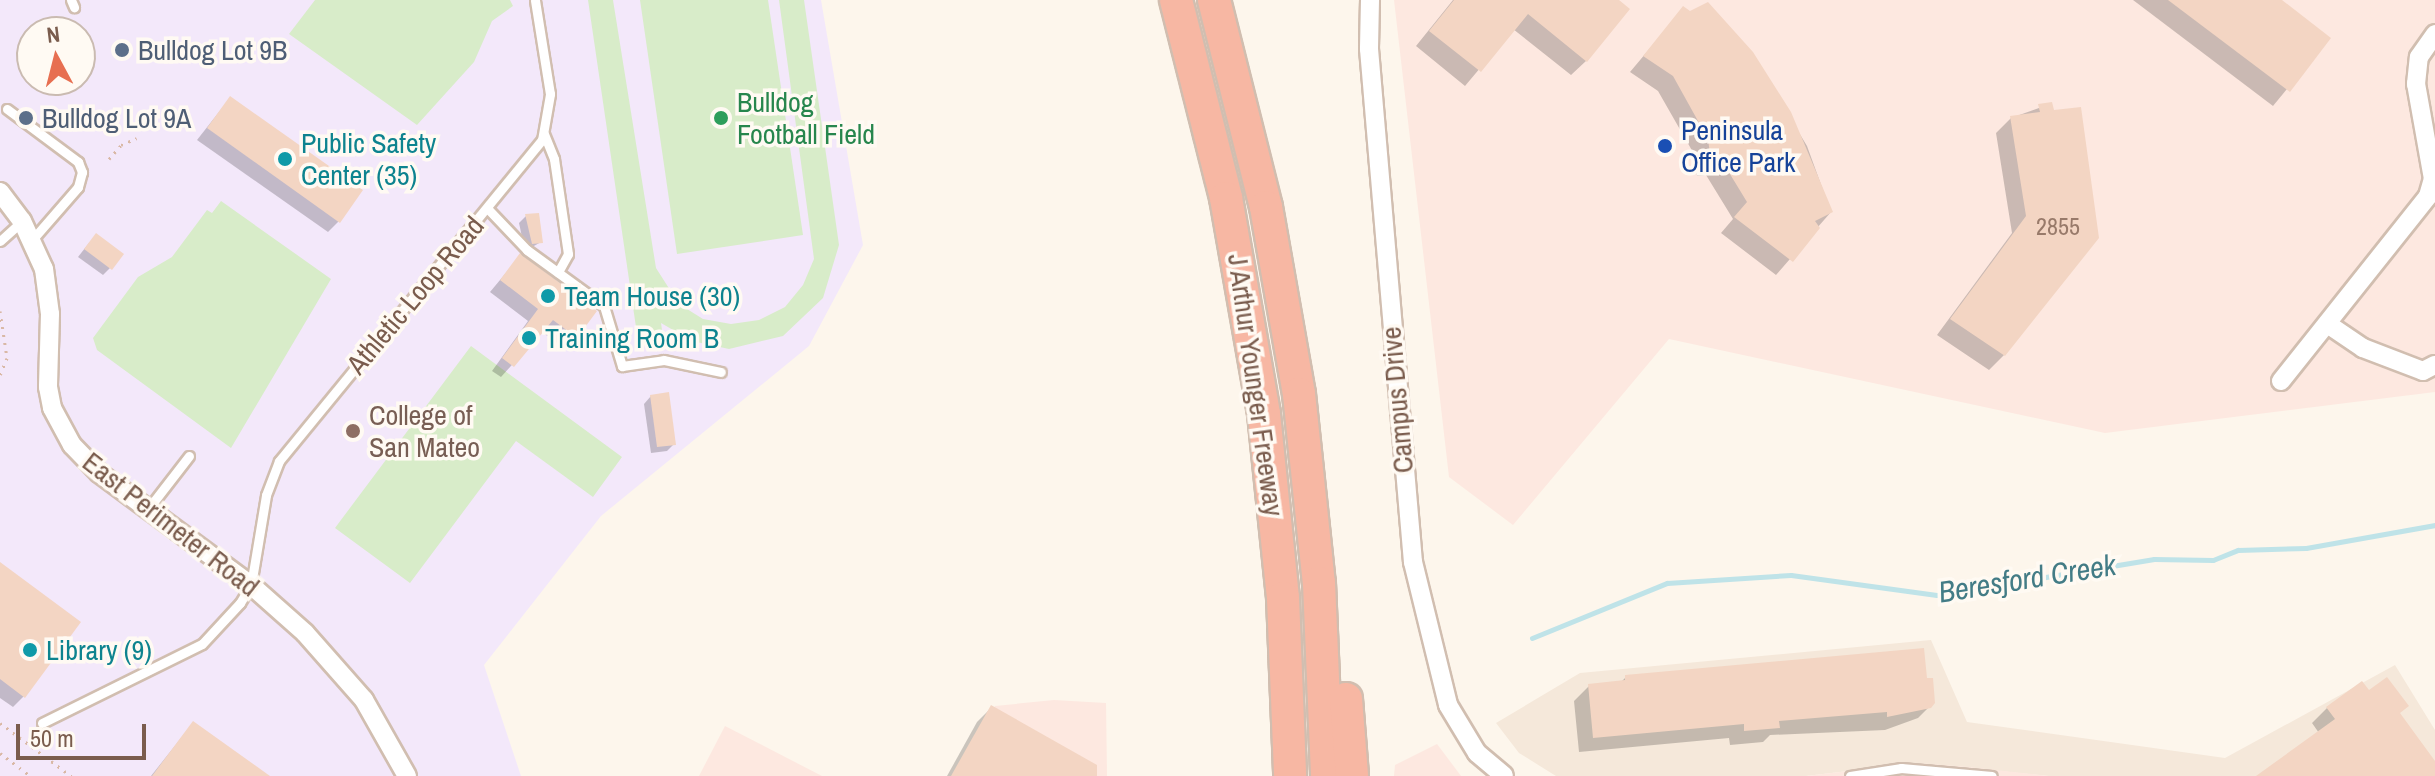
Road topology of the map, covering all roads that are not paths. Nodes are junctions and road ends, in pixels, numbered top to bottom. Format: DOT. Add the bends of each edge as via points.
graph roads {
  1 [pos="535,0"];
  2 [pos="1176,0"];
  3 [pos="1214,0"];
  4 [pos="1370,0"];
  5 [pos="2435,34"];
  6 [pos="7,109"];
  7 [pos="2429,116"];
  8 [pos="544,134"];
  9 [pos="0,192"];
  10 [pos="487,208"];
  11 [pos="22,221"];
  12 [pos="32,240"];
  13 [pos="0,241"];
  14 [pos="558,272"];
  15 [pos="2329,325"];
  16 [pos="2435,365"];
  17 [pos="721,372"];
  18 [pos="2281,381"];
  19 [pos="189,456"];
  20 [pos="1308,470"];
  21 [pos="148,509"];
  22 [pos="251,585"];
  23 [pos="1283,598"];
  24 [pos="42,723"];
  25 [pos="407,776"];
  26 [pos="1270,776"];
  27 [pos="1290,776"];
  28 [pos="1327,776"];
  29 [pos="1352,776"];
  30 [pos="1504,776"];
  31 [pos="1850,776"];
  32 [pos="1992,776"];
  1 -- 8 [label="lane, Athletic Loop Road" via="550,94"];
  2 -- 23 [label="highway, J Arthur Younger Freeway" via="1218,162 1247,305"];
  3 -- 20 [label="highway, J Arthur Younger Freeway" via="1271,232"];
  4 -- 30 [label="street, Campus Drive" via="1369,49 1413,562 1448,705 1477,753"];
  5 -- 7 [label="street" via="2419,57 2416,84"];
  6 -- 12 [label="lane" via="78,162 82,172 78,187"];
  7 -- 15 [label="street" via="2433,179 2428,196"];
  8 -- 10 [label="lane, Athletic Loop Road"];
  8 -- 14 [label="lane" via="554,159 568,254"];
  9 -- 11 [label="street, East Perimeter Road"];
  10 -- 14 [label="lane" via="527,250"];
  10 -- 22 [label="lane, Athletic Loop Road" via="279,461 266,495"];
  11 -- 12 [label="street, East Perimeter Road"];
  11 -- 13 [label="lane"];
  12 -- 21 [label="street, East Perimeter Road" via="48,292 52,408 86,461"];
  14 -- 17 [label="lane" via="604,306 622,366 664,360"];
  15 -- 16 [label="street" via="2363,348 2423,371"];
  15 -- 18 [label="street"];
  19 -- 21 [label="lane"];
  20 -- 28 [label="highway, J Arthur Younger Freeway"];
  20 -- 29 [label="highway" via="1337,622"];
  21 -- 22 [label="street, East Perimeter Road"];
  22 -- 24 [label="lane" via="202,644"];
  22 -- 25 [label="street, East Perimeter Road" via="347,677"];
  23 -- 26 [label="highway"];
  23 -- 27 [label="highway, J Arthur Younger Freeway"];
  31 -- 32 [label="lane" via="1901,768"];
}
